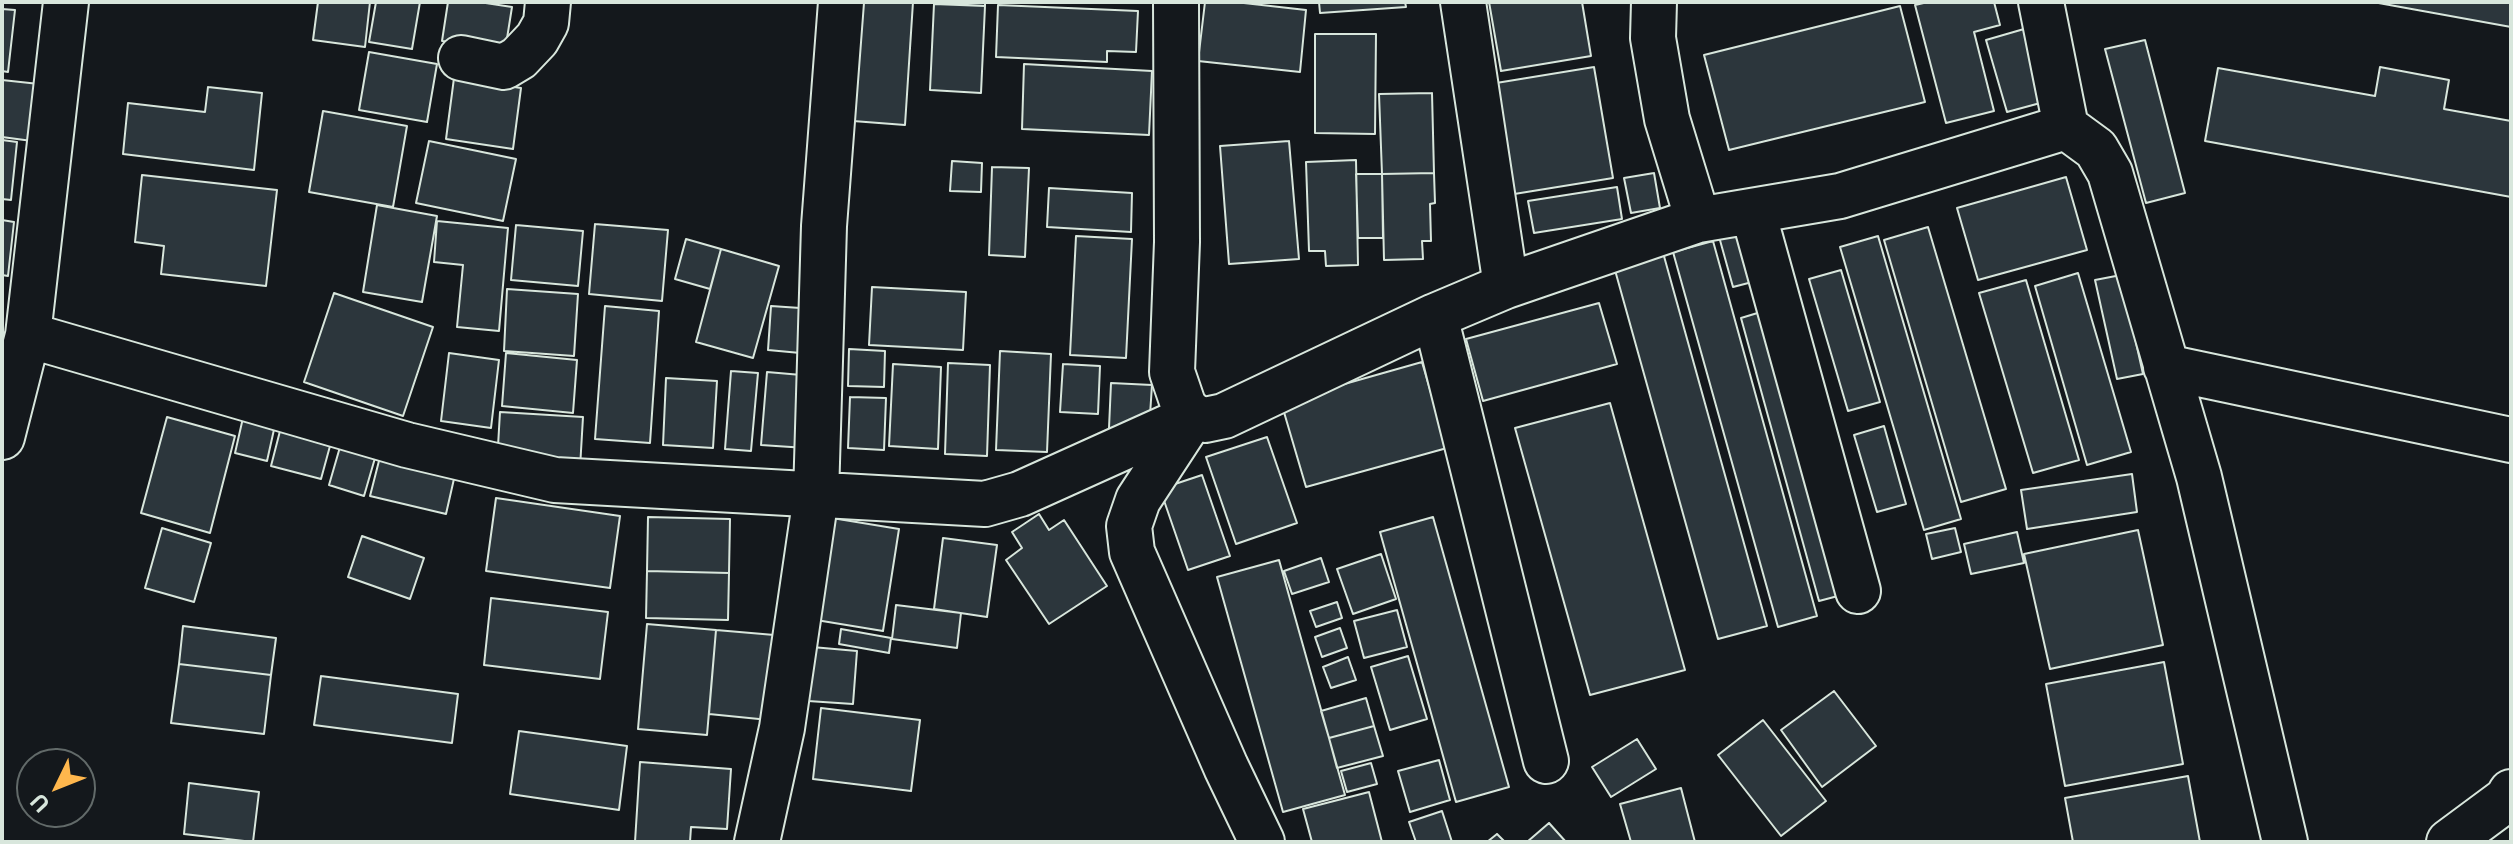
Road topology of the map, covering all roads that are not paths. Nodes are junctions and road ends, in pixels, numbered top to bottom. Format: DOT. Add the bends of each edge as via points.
graph roads {
  1 [pos="66,2"];
  2 [pos="548,2"];
  3 [pos="841,2"];
  4 [pos="1176,2"];
  5 [pos="1463,2"];
  6 [pos="1654,2"];
  7 [pos="2041,2"];
  8 [pos="461,58"];
  9 [pos="2066,127"];
  10 [pos="1753,212"];
  11 [pos="1698,220"];
  12 [pos="1506,286"];
  13 [pos="1435,316"];
  14 [pos="28,335"];
  15 [pos="2166,367"];
  16 [pos="1193,416"];
  17 [pos="2,437"];
  18 [pos="2511,440"];
  19 [pos="816,496"];
  20 [pos="1858,591"];
  21 [pos="1546,761"];
  22 [pos="2510,797"];
  23 [pos="757,842"];
  24 [pos="1262,842"];
  25 [pos="2285,842"];
  26 [pos="2449,842"];
  1 -- 14 [label="street"];
  2 -- 8 [label="street" via="546,23 519,58 504,67"];
  3 -- 19 [label="street" via="824,226"];
  4 -- 16 [label="street" via="1172,372 1178,396"];
  5 -- 12 [label="street"];
  6 -- 11 [label="street" via="1653,38 1667,119"];
  7 -- 9 [label="street"];
  9 -- 10 [label="street" via="1840,196"];
  9 -- 15 [label="street" via="2096,149 2110,173"];
  10 -- 11 [label="street"];
  10 -- 20 [label="street"];
  11 -- 12 [label="street"];
  12 -- 13 [label="street"];
  13 -- 16 [label="street" via="1224,416"];
  13 -- 21 [label="street"];
  14 -- 17 [label="street"];
  14 -- 19 [label="street" via="407,445 555,480"];
  15 -- 18 [label="street"];
  15 -- 25 [label="street" via="2199,477"];
  16 -- 19 [label="street" via="1020,494 985,504"];
  16 -- 24 [label="street" via="1138,500 1129,526 1132,552"];
  19 -- 23 [label="street" via="782,728"];
  22 -- 26 [label="street"];
}
